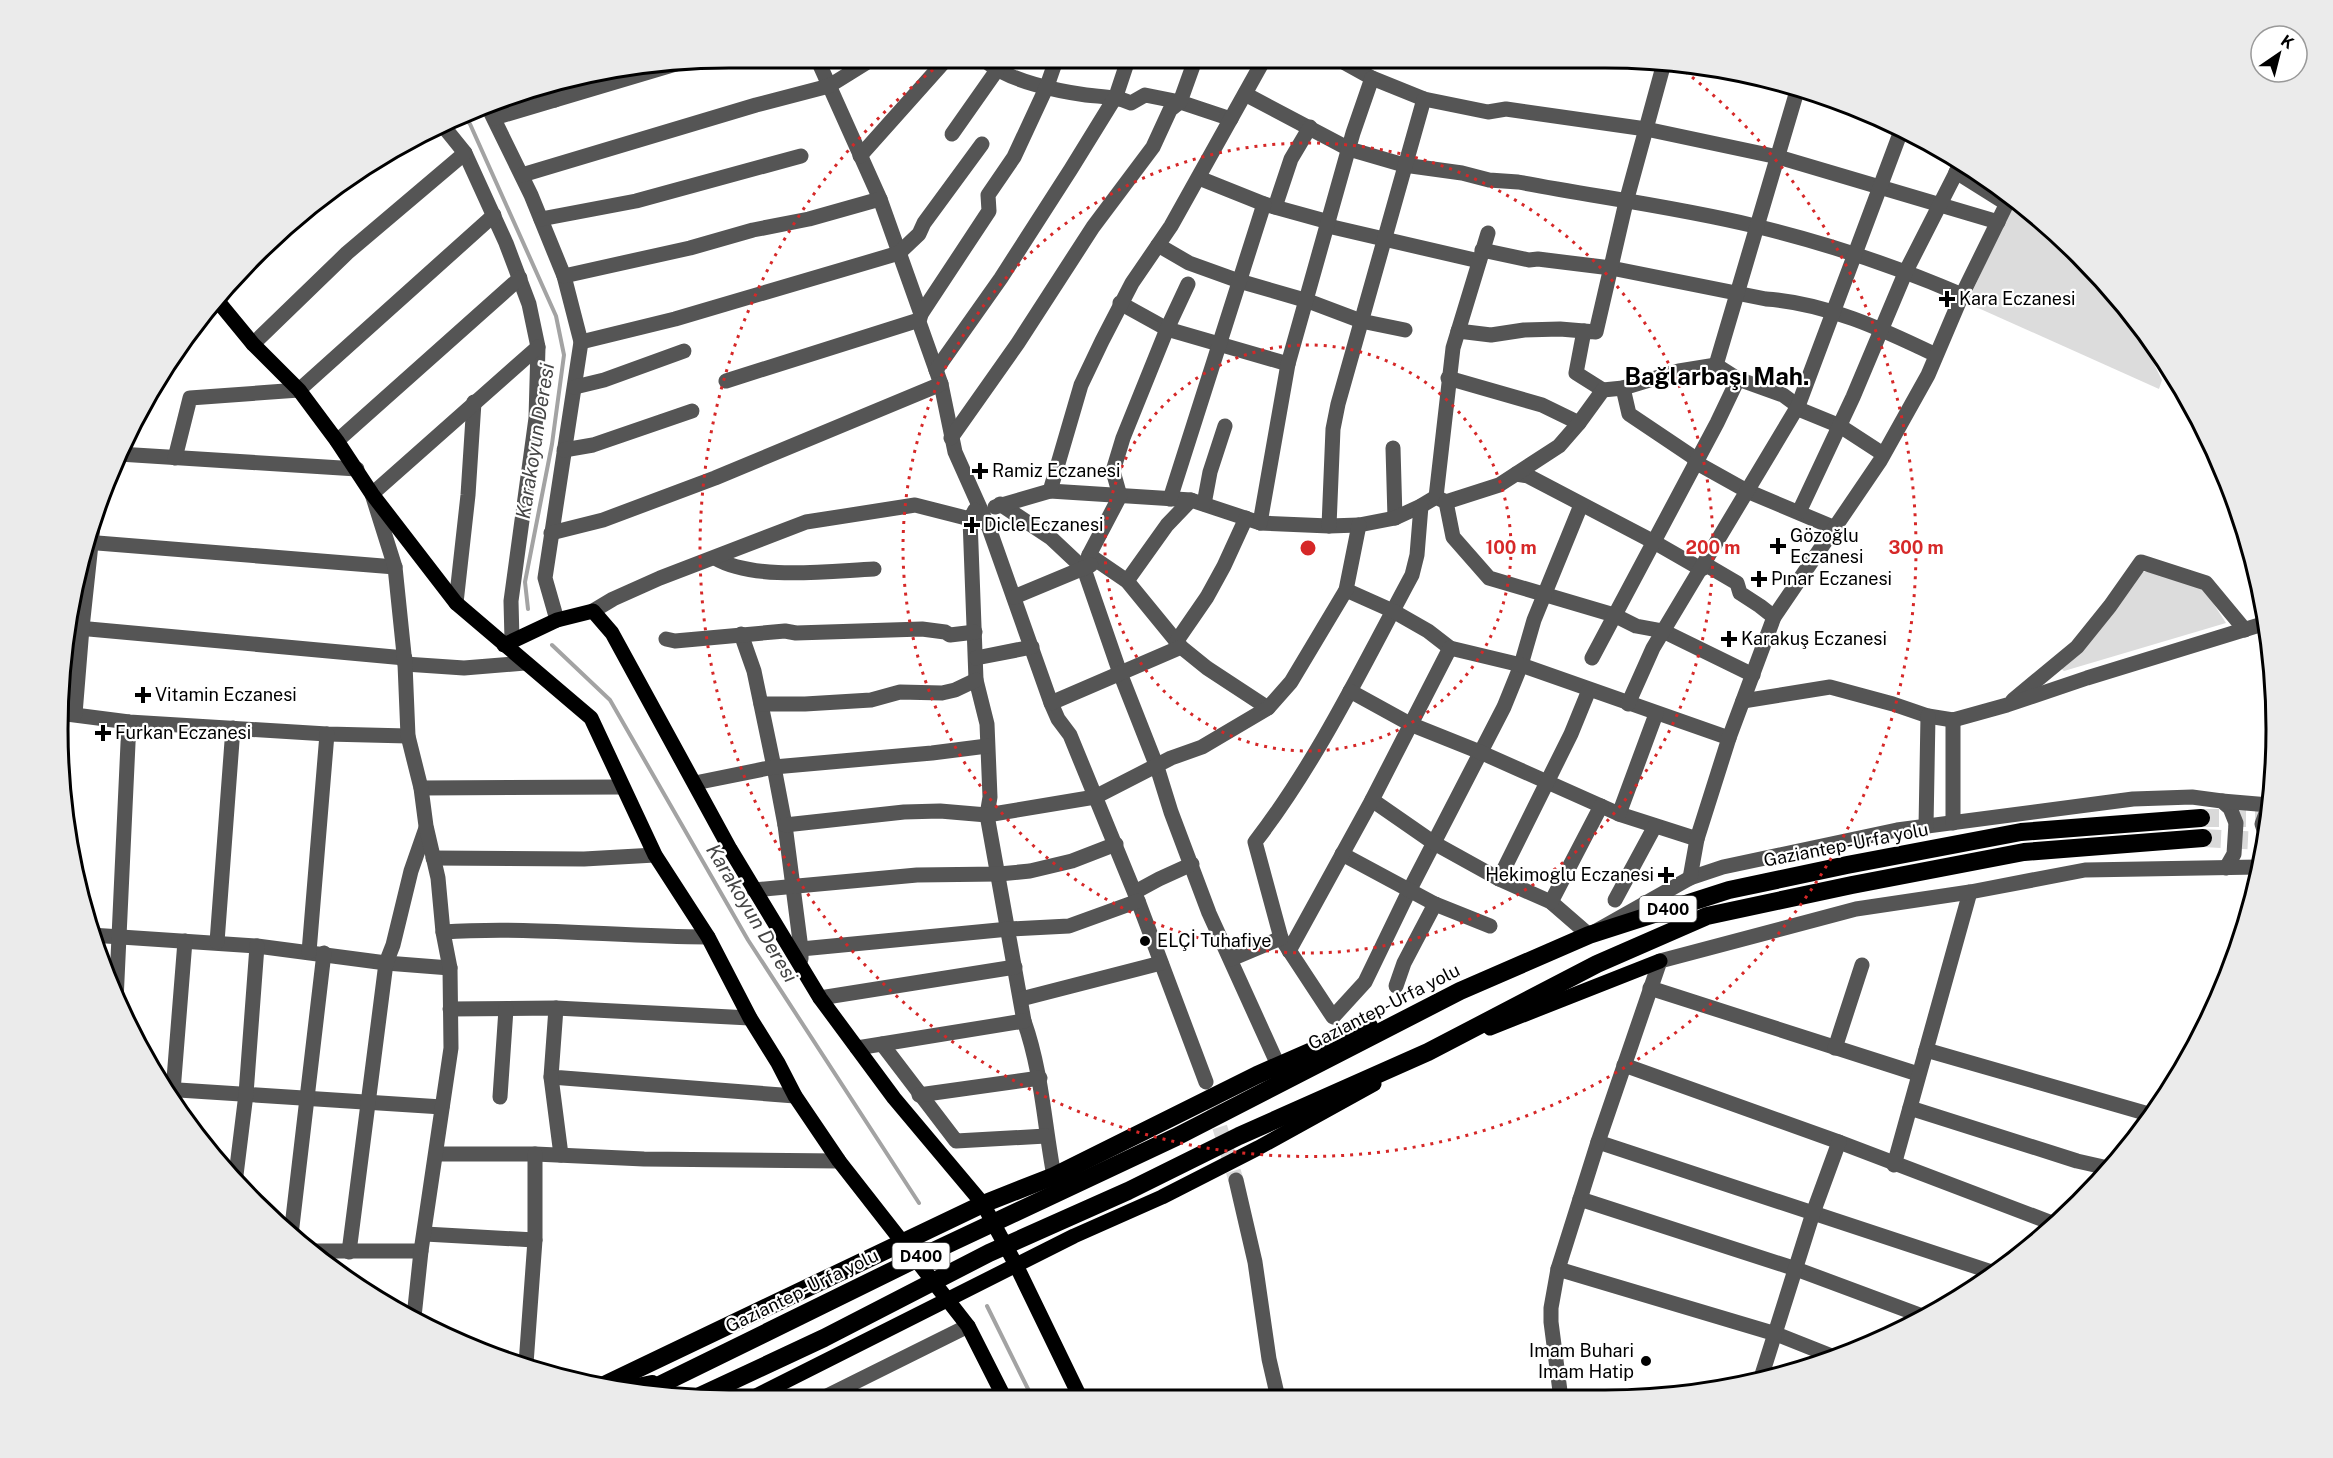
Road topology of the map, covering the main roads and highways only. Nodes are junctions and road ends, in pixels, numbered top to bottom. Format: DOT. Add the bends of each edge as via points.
graph roads {
  1 [pos="222,305"];
  2 [pos="508,642"];
  3 [pos="2201,818"];
  4 [pos="2203,838"];
  5 [pos="1660,961"];
  6 [pos="1460,991"];
  7 [pos="1428,1052"];
  8 [pos="983,1204"];
  9 [pos="903,1241"];
  10 [pos="1016,1265"];
  11 [pos="946,1300"];
  12 [pos="614,1380"];
  13 [pos="668,1381"];
  14 [pos="646,1385"];
  15 [pos="657,1386"];
  16 [pos="714,1390"];
  17 [pos="768,1390"];
  18 [pos="1000,1390"];
  19 [pos="1077,1390"];
  1 -- 2 [label="main road" via="299,390 456,603"];
  2 -- 8 [label="main road" via="557,620 593,611 612,633 754,890 820,998 894,1098"];
  2 -- 9 [label="main road" via="525,663 591,718 655,855 708,937 795,1095 839,1161"];
  3 -- 6 [label="highway, Gaziantep-Urfa yolu / D400" via="2022,832 1729,890 1589,935"];
  4 -- 7 [label="highway, D400" via="2024,852 1707,916 1596,964"];
  5 -- 7 [label="main road"];
  6 -- 8 [label="highway" via="1347,1034 1054,1176"];
  6 -- 13 [label="highway, Gaziantep-Urfa yolu / D400" via="1176,1137"];
  7 -- 10 [label="main road" via="1268,1144"];
  7 -- 16 [label="highway, D400" via="989,1253"];
  8 -- 9 [label="highway"];
  8 -- 10 [label="main road"];
  9 -- 11 [label="main road"];
  9 -- 12 [label="highway"];
  10 -- 11 [label="main road"];
  10 -- 19 [label="main road"];
  11 -- 17 [label="main road"];
  11 -- 18 [label="main road" via="968,1326"];
  13 -- 14 [label="highway"];
  13 -- 15 [label="highway, Gaziantep-Urfa yolu / D400"];
}
